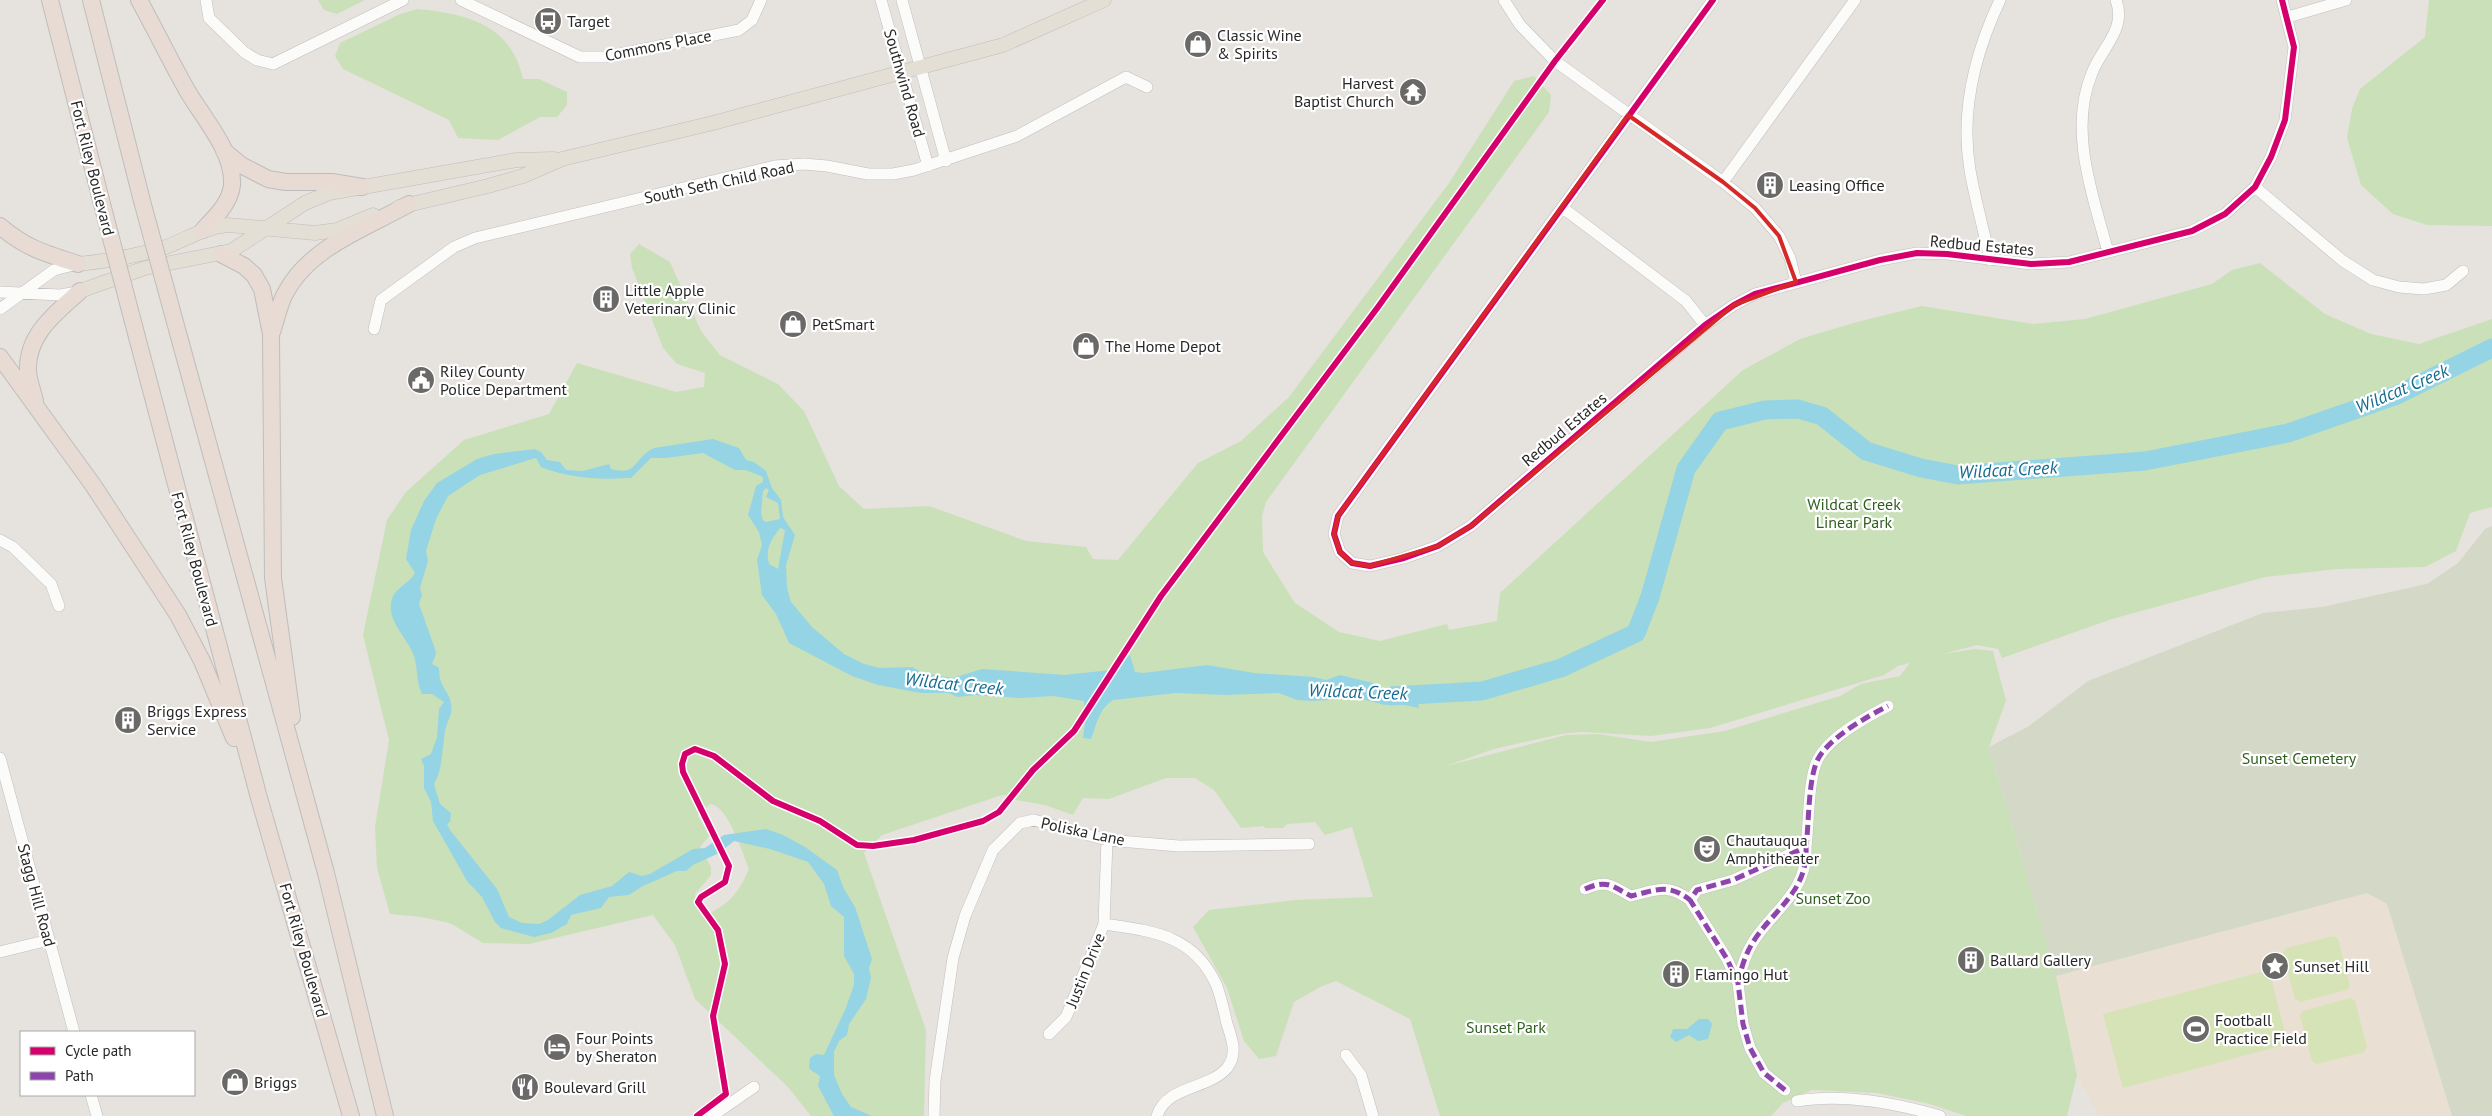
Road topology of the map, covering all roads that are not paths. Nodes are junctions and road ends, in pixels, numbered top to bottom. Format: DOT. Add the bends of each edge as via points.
graph roads {
  1 [pos="50,0"];
  2 [pos="91,0"];
  3 [pos="139,0"];
  4 [pos="206,0"];
  5 [pos="403,0"];
  6 [pos="461,0"];
  7 [pos="761,0"];
  8 [pos="882,0"];
  9 [pos="902,0"];
  10 [pos="1104,0"];
  11 [pos="1504,0"];
  12 [pos="1713,0"];
  13 [pos="1855,0"];
  14 [pos="2000,0"];
  15 [pos="2116,0"];
  16 [pos="2282,0"];
  17 [pos="2346,0"];
  18 [pos="2288,17"];
  19 [pos="921,68"];
  20 [pos="902,74"];
  21 [pos="1146,87"];
  22 [pos="1628,115"];
  23 [pos="223,150"];
  24 [pos="562,159"];
  25 [pos="946,161"];
  26 [pos="928,166"];
  27 [pos="1723,182"];
  28 [pos="362,187"];
  29 [pos="2255,187"];
  30 [pos="408,204"];
  31 [pos="1563,208"];
  32 [pos="0,226"];
  33 [pos="267,229"];
  34 [pos="203,230"];
  35 [pos="2108,252"];
  36 [pos="222,254"];
  37 [pos="1990,260"];
  38 [pos="78,264"];
  39 [pos="2463,271"];
  40 [pos="1796,282"];
  41 [pos="0,292"];
  42 [pos="80,292"];
  43 [pos="21,293"];
  44 [pos="0,309"];
  45 [pos="1705,326"];
  46 [pos="374,330"];
  47 [pos="272,334"];
  48 [pos="0,357"];
  49 [pos="37,410"];
  50 [pos="0,540"];
  51 [pos="59,606"];
  52 [pos="1888,706"];
  53 [pos="0,758"];
  54 [pos="299,777"];
  55 [pos="259,798"];
  56 [pos="1107,840"];
  57 [pos="1309,844"];
  58 [pos="1806,847"];
  59 [pos="1585,889"];
  60 [pos="1690,900"];
  61 [pos="1104,924"];
  62 [pos="50,940"];
  63 [pos="0,952"];
  64 [pos="1738,982"];
  65 [pos="74,1031"];
  66 [pos="1049,1034"];
  67 [pos="1346,1055"];
  68 [pos="754,1087"];
  69 [pos="1785,1090"];
  70 [pos="91,1096"];
  71 [pos="1796,1101"];
  72 [pos="97,1116"];
  73 [pos="351,1116"];
  74 [pos="385,1116"];
  75 [pos="712,1116"];
  76 [pos="934,1116"];
  77 [pos="1156,1116"];
  78 [pos="1373,1116"];
  79 [pos="1940,1116"];
  1 -- 55 [label="highway, Fort Riley Boulevard, bridge"];
  2 -- 54 [label="highway, bridge" via="142,201"];
  3 -- 23 [label="highway"];
  4 -- 5 [label="street" via="210,18 244,52 273,64"];
  6 -- 7 [label="street, Commons Place" via="580,57 605,57 739,30 752,20"];
  8 -- 20 [label="street, Southwind Road"];
  9 -- 19 [label="street, Southwind Road"];
  10 -- 19 [label="main road" via="1003,45"];
  11 -- 22 [label="street" via="1520,25 1555,61"];
  12 -- 22 [label="street, Redbud Estates"];
  13 -- 27 [label="street"];
  14 -- 37 [label="street, Redbud Estates" via="1978,54 1969,96 1970,170"];
  15 -- 35 [label="street" via="2119,21 2092,73 2084,103 2082,143"];
  16 -- 18 [label="street, Redbud Estates"];
  17 -- 18 [label="street"];
  18 -- 29 [label="street, Redbud Estates" via="2294,47 2284,120 2271,157"];
  19 -- 20 [label="main road"];
  19 -- 25 [label="street, Southwind Road"];
  20 -- 24 [label="main road"];
  20 -- 26 [label="street, Southwind Road"];
  21 -- 25 [label="street, South Seth Child Road" via="1126,76 1017,136"];
  22 -- 27 [label="street"];
  22 -- 31 [label="street, Redbud Estates"];
  23 -- 28 [label="highway" via="241,165 268,179"];
  23 -- 34 [label="highway" via="232,185 221,211"];
  24 -- 28 [label="main road" via="517,160"];
  24 -- 30 [label="main road" via="523,176"];
  25 -- 26 [label="street, South Seth Child Road"];
  26 -- 46 [label="street, South Seth Child Road" via="868,174 804,164 775,166 475,238 454,247 381,300"];
  27 -- 40 [label="street" via="1755,208 1778,236 1790,258"];
  28 -- 33 [label="main road" via="316,198"];
  29 -- 35 [label="street, Redbud Estates" via="2225,214 2192,230"];
  29 -- 39 [label="street" via="2343,261 2373,280 2400,287 2424,288 2446,285"];
  30 -- 33 [label="main road" via="326,232"];
  30 -- 47 [label="highway" via="339,241 310,262 285,292"];
  31 -- 45 [label="street" via="1686,301"];
  31 -- 45 [label="street, Redbud Estates" via="1338,516 1334,534 1340,552 1352,563 1370,566 1404,558 1438,546 1471,526"];
  32 -- 38 [label="highway" via="15,240 43,254"];
  33 -- 34 [label="main road" via="228,225"];
  33 -- 36 [label="main road"];
  34 -- 38 [label="main road" via="165,247 127,257"];
  35 -- 37 [label="street, Redbud Estates" via="2068,262 2031,264"];
  36 -- 42 [label="main road" via="144,268"];
  36 -- 47 [label="highway" via="244,266 262,289"];
  37 -- 40 [label="street, Redbud Estates" via="1917,253"];
  38 -- 43 [label="street" via="54,270"];
  40 -- 45 [label="street, Redbud Estates" via="1755,294"];
  41 -- 43 [label="street"];
  42 -- 43 [label="street" via="60,295"];
  42 -- 49 [label="highway" via="44,325 30,352 28,371"];
  43 -- 44 [label="street"];
  47 -- 54 [label="highway" via="273,578"];
  48 -- 49 [label="highway"];
  49 -- 55 [label="highway" via="93,485 178,615 202,660"];
  50 -- 51 [label="street" via="13,547 51,584"];
  52 -- 58 [label="street" via="1828,746 1818,760 1813,775"];
  53 -- 62 [label="street, Stagg Hill Road"];
  54 -- 74 [label="highway" via="326,873"];
  55 -- 73 [label="highway, Fort Riley Boulevard"];
  56 -- 57 [label="street, Poliska Lane" via="1179,846"];
  56 -- 61 [label="street, Justin Drive"];
  56 -- 76 [label="street, Poliska Lane" via="1034,820 1020,823 994,850 965,916 953,958 935,1081"];
  58 -- 60 [label="street" via="1733,880 1697,890"];
  58 -- 64 [label="street" via="1807,865 1793,894 1753,942"];
  59 -- 60 [label="street" via="1611,884 1631,896 1669,888"];
  60 -- 64 [label="street"];
  61 -- 66 [label="street, Justin Drive" via="1066,1017"];
  61 -- 77 [label="street" via="1150,931 1175,939 1194,954 1216,984 1234,1047 1228,1066 1219,1076 1184,1089 1168,1100"];
  62 -- 63 [label="street"];
  62 -- 65 [label="street, Stagg Hill Road"];
  64 -- 69 [label="street" via="1742,1024 1750,1048 1764,1073"];
  67 -- 78 [label="street" via="1360,1075"];
  68 -- 75 [label="street"];
  70 -- 72 [label="street"];
  71 -- 79 [label="street" via="1813,1098 1863,1101"];
}
